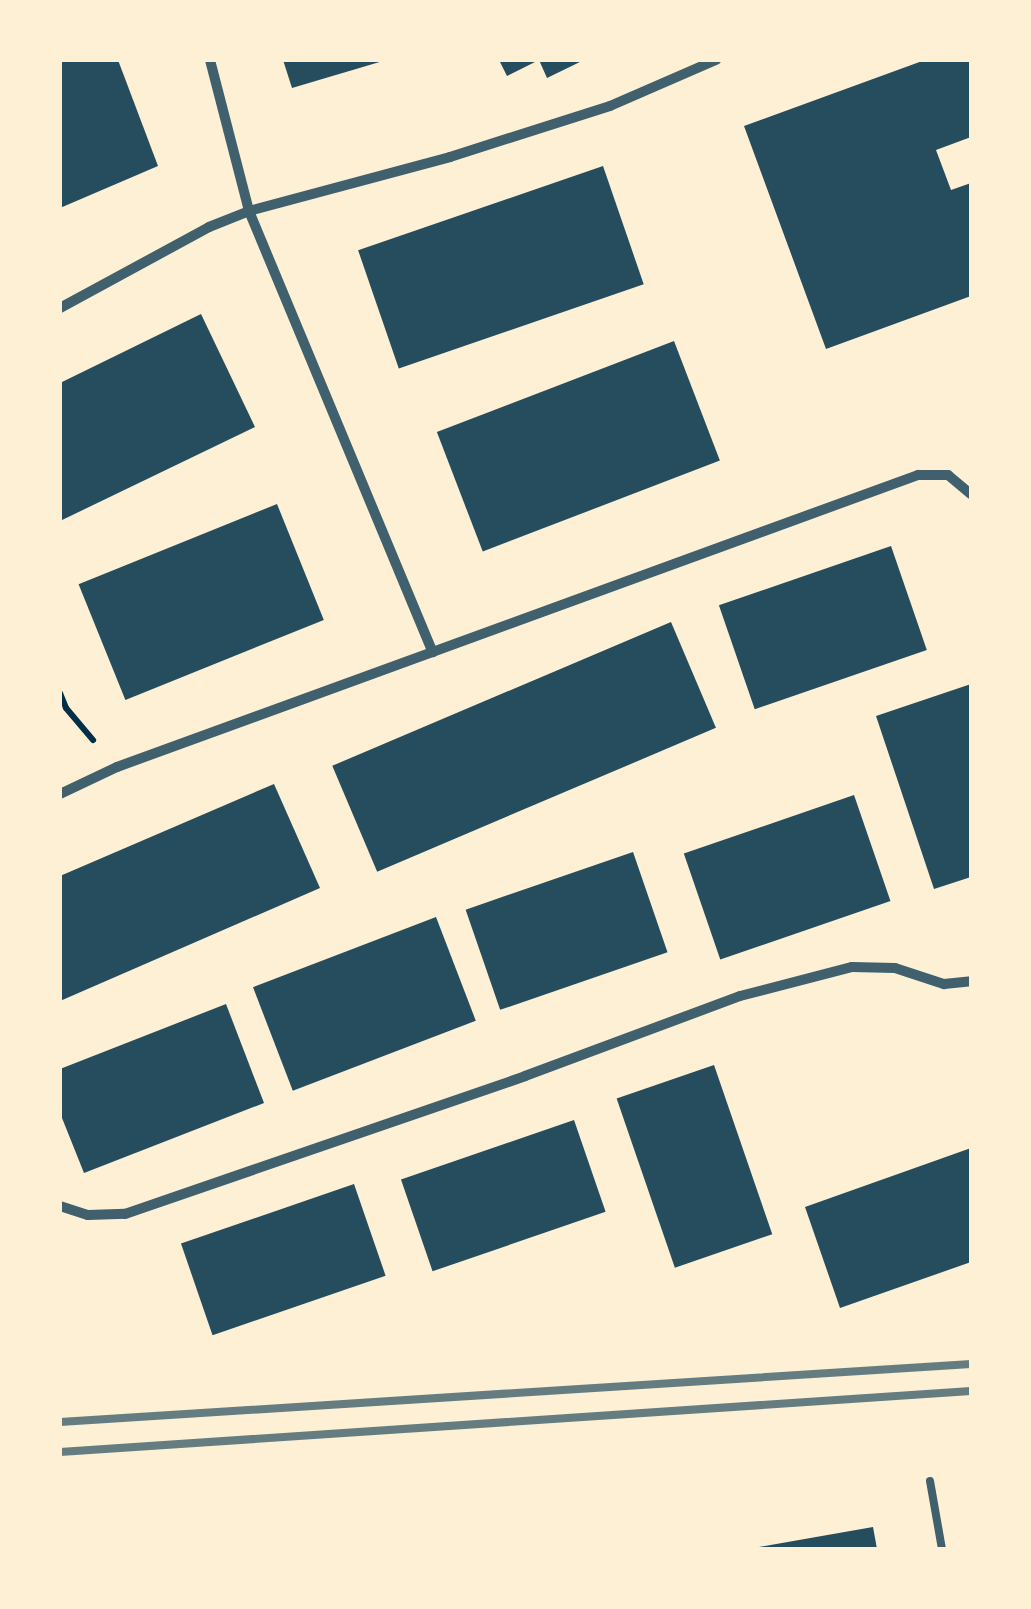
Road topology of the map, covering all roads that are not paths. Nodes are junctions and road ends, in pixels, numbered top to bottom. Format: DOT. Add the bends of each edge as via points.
graph roads {
  1 [pos="210,60"];
  2 [pos="716,60"];
  3 [pos="250,211"];
  4 [pos="60,308"];
  5 [pos="971,494"];
  6 [pos="433,652"];
  7 [pos="60,794"];
  8 [pos="971,981"];
  9 [pos="60,1206"];
  10 [pos="930,1481"];
  11 [pos="942,1549"];
  1 -- 3 [label="street"];
  2 -- 3 [label="street" via="610,106"];
  3 -- 4 [label="street"];
  3 -- 6 [label="street"];
  5 -- 6 [label="street" via="940,472 918,475"];
  6 -- 7 [label="street"];
  8 -- 9 [label="street" via="944,984 895,968 852,967 740,996 142,1209 88,1215"];
  10 -- 11 [label="lane"];
}
